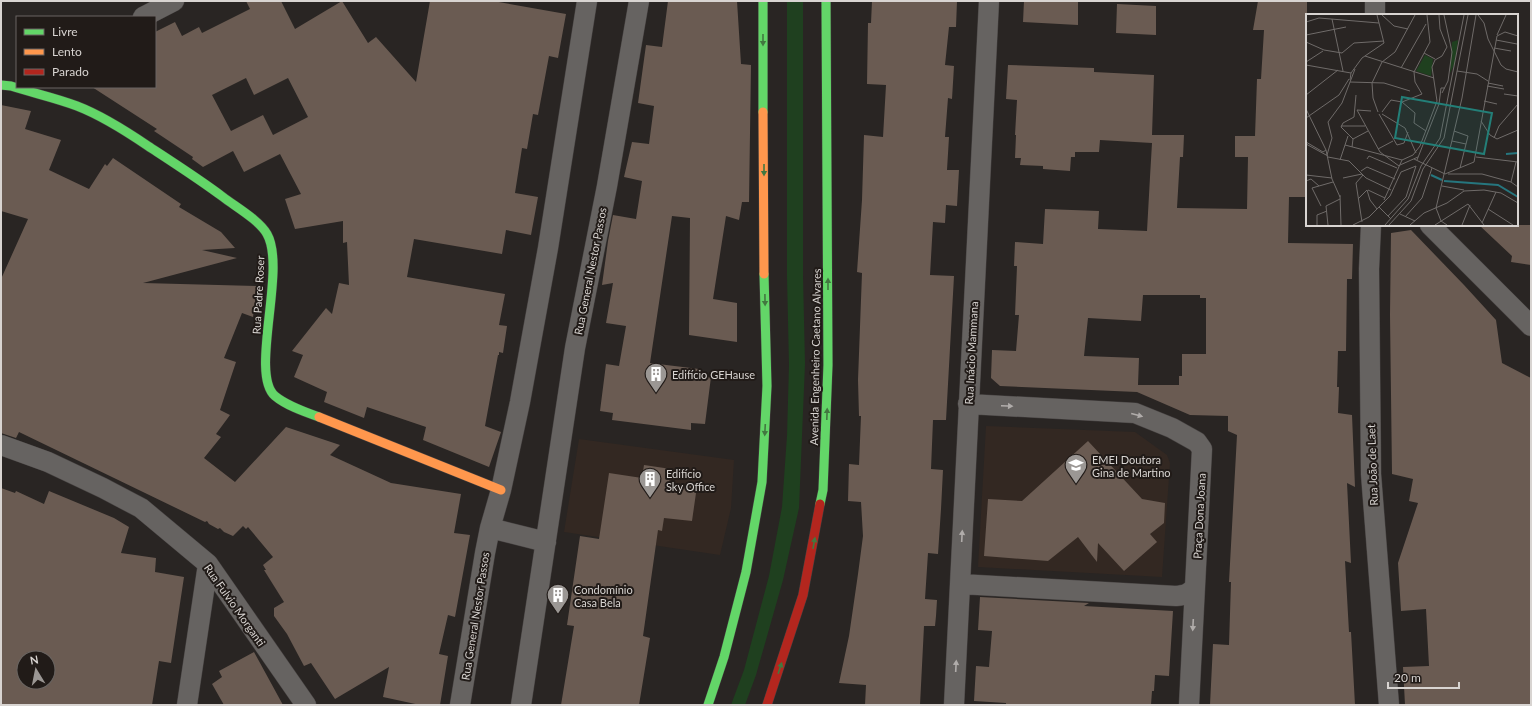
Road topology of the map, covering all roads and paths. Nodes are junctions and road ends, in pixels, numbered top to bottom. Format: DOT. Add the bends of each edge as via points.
graph roads {
  1 [pos="174,1"];
  2 [pos="586,1"];
  3 [pos="639,1"];
  4 [pos="763,1"];
  5 [pos="826,1"];
  6 [pos="989,1"];
  7 [pos="1375,1"];
  8 [pos="1375,14"];
  9 [pos="145,16"];
  10 [pos="20,88"];
  11 [pos="1371,226"];
  12 [pos="1431,226"];
  13 [pos="1531,326"];
  14 [pos="968,404"];
  15 [pos="1,445"];
  16 [pos="501,490"];
  17 [pos="490,528"];
  18 [pos="546,542"];
  19 [pos="208,564"];
  20 [pos="960,584"];
  21 [pos="1195,586"];
  22 [pos="187,705"];
  23 [pos="306,705"];
  24 [pos="460,705"];
  25 [pos="521,705"];
  26 [pos="708,705"];
  27 [pos="767,705"];
  28 [pos="954,705"];
  29 [pos="1189,705"];
  30 [pos="1389,705"];
  1 -- 9 [label="street"];
  2 -- 16 [label="street, Rua General Nestor Passos" via="548,248"];
  3 -- 18 [label="street, Rua General Nestor Passos" via="607,186 575,348"];
  4 -- 26 [label="street, one-way" via="767,386 762,482 746,572 724,657"];
  27 -- 5 [label="street, Avenida Engenheiro Caetano Alvares, one-way" via="803,595 823,490 828,365"];
  6 -- 14 [label="street, Rua Inácio Mammana"];
  7 -- 8 [label="street"];
  10 -- 16 [label="street, Rua Padre Roser" via="77,106 114,123 193,175 266,232 271,242 273,266 265,366 270,389 275,396 298,409"];
  11 -- 30 [label="street, Rua João de Laet" via="1371,474"];
  12 -- 13 [label="street"];
  20 -- 14 [label="street, Rua Inácio Mammana, one-way"];
  14 -- 21 [label="street, Praça Dona Joana, one-way" via="1135,413 1172,428 1197,442 1202,449"];
  15 -- 19 [label="street, Rua Fulvio Morganti" via="48,462 141,508"];
  16 -- 17 [label="street, Rua General Nestor Passos"];
  17 -- 18 [label="street"];
  17 -- 24 [label="street, Rua General Nestor Passos"];
  18 -- 25 [label="street, Rua General Nestor Passos"];
  19 -- 22 [label="street"];
  19 -- 23 [label="street, Rua Fulvio Morganti"];
  20 -- 21 [label="street" via="1176,596 1191,592"];
  28 -- 20 [label="street, Rua Inácio Mammana, one-way"];
  21 -- 29 [label="street, Praça Dona Joana, one-way"];
}
